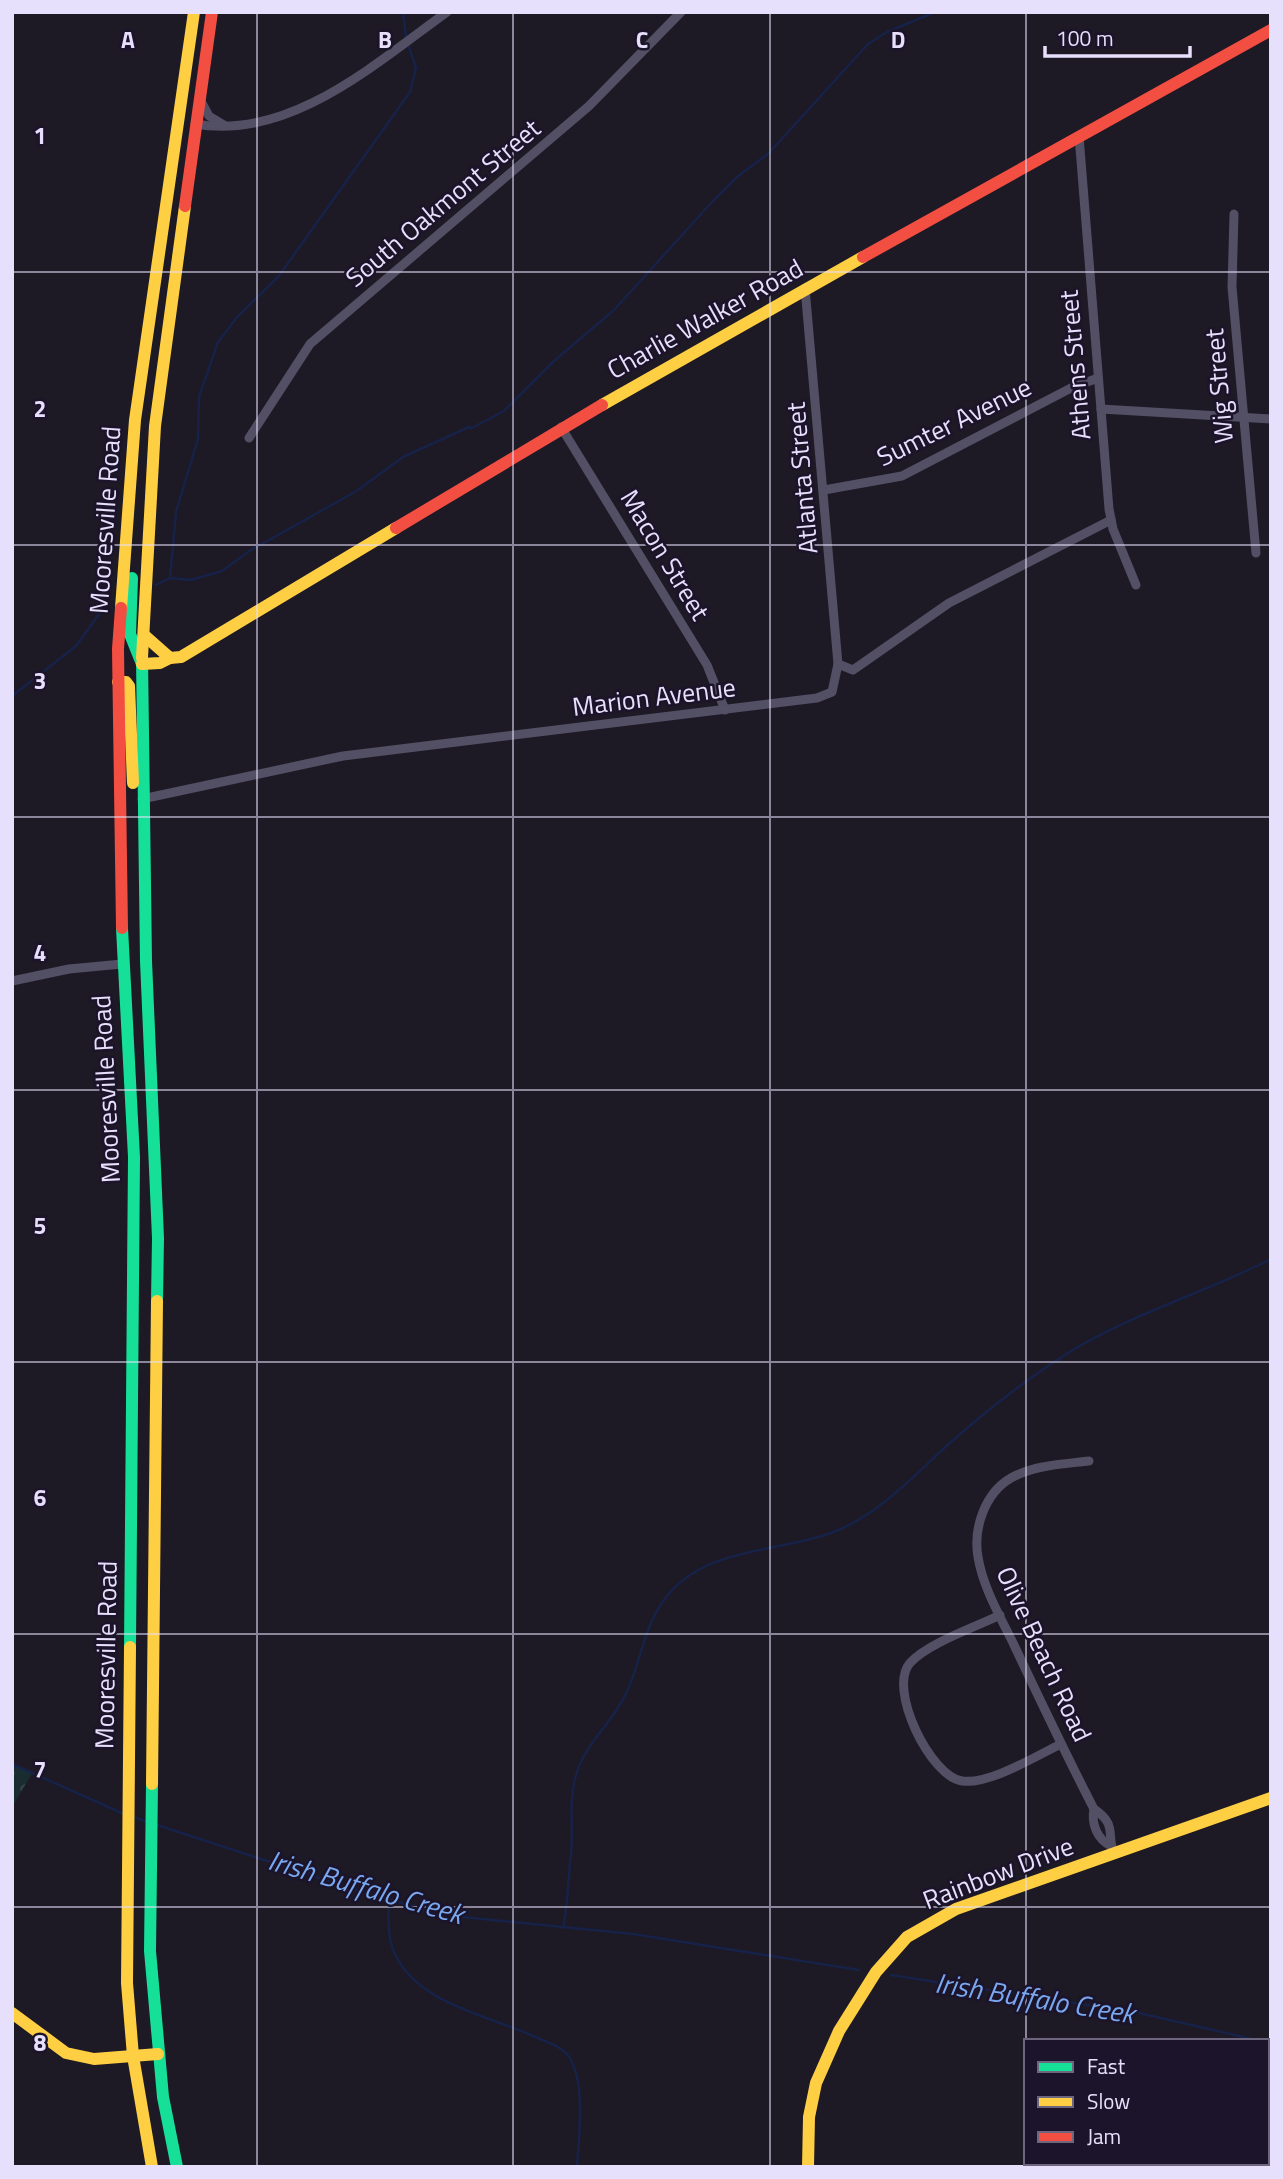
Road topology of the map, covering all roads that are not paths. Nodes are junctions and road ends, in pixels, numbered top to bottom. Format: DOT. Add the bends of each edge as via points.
graph roads {
  1 [pos="194,12"];
  2 [pos="212,12"];
  3 [pos="447,12"];
  4 [pos="681,12"];
  5 [pos="1271,30"];
  6 [pos="191,34"];
  7 [pos="200,96"];
  8 [pos="195,124"];
  9 [pos="225,126"];
  10 [pos="1079,136"];
  11 [pos="175,150"];
  12 [pos="1234,214"];
  13 [pos="180,237"];
  14 [pos="805,288"];
  15 [pos="1098,378"];
  16 [pos="1101,409"];
  17 [pos="1243,417"];
  18 [pos="1271,419"];
  19 [pos="561,427"];
  20 [pos="249,438"];
  21 [pos="824,490"];
  22 [pos="1111,520"];
  23 [pos="127,526"];
  24 [pos="1256,553"];
  25 [pos="1136,585"];
  26 [pos="144,635"];
  27 [pos="170,658"];
  28 [pos="142,664"];
  29 [pos="838,664"];
  30 [pos="118,682"];
  31 [pos="725,710"];
  32 [pos="142,799"];
  33 [pos="142,825"];
  34 [pos="122,964"];
  35 [pos="12,982"];
  36 [pos="135,1313"];
  37 [pos="157,1314"];
  38 [pos="1089,1461"];
  39 [pos="1000,1615"];
  40 [pos="1061,1744"];
  41 [pos="1271,1798"];
  42 [pos="1112,1850"];
  43 [pos="12,2013"];
  44 [pos="158,2054"];
  45 [pos="133,2056"];
  46 [pos="152,2167"];
  47 [pos="177,2167"];
  48 [pos="808,2167"];
  1 -- 6 [label="main road, Mooresville Road"];
  2 -- 7 [label="main road, Mooresville Road"];
  3 -- 9 [label="street" via="318,99 265,121"];
  4 -- 20 [label="street, South Oakmont Street" via="589,106 310,344"];
  5 -- 10 [label="main road, Charlie Walker Road"];
  6 -- 8 [label="main road" via="195,56 189,116"];
  6 -- 11 [label="main road, Mooresville Road"];
  7 -- 8 [label="main road, Mooresville Road"];
  7 -- 9 [label="street" via="209,116"];
  8 -- 9 [label="street"];
  8 -- 13 [label="main road, Mooresville Road"];
  10 -- 14 [label="main road, Charlie Walker Road"];
  10 -- 15 [label="street, Athens Street"];
  11 -- 13 [label="main road" via="180,167 176,217"];
  11 -- 23 [label="main road, Mooresville Road" via="135,420"];
  12 -- 17 [label="street, Wig Street" via="1232,287"];
  13 -- 26 [label="main road, Mooresville Road" via="155,426"];
  14 -- 19 [label="main road, Charlie Walker Road"];
  14 -- 21 [label="street, Atlanta Street"];
  15 -- 16 [label="street, Athens Street"];
  15 -- 21 [label="street, Sumter Avenue" via="902,476"];
  16 -- 17 [label="street"];
  16 -- 22 [label="street, Athens Street"];
  17 -- 18 [label="street"];
  17 -- 24 [label="street, Wig Street"];
  19 -- 27 [label="main road, Charlie Walker Road" via="181,657"];
  19 -- 31 [label="street, Macon Street" via="707,665"];
  21 -- 29 [label="street, Atlanta Street"];
  22 -- 25 [label="street, Athens Street"];
  22 -- 29 [label="street" via="949,603 853,670"];
  23 -- 28 [label="main road" via="134,538 130,642"];
  23 -- 30 [label="main road, Mooresville Road"];
  26 -- 27 [label="main road"];
  26 -- 28 [label="main road, Mooresville Road"];
  27 -- 28 [label="main road, Charlie Walker Road"];
  28 -- 32 [label="main road, Mooresville Road"];
  29 -- 31 [label="street, Marion Avenue" via="832,692 825,696"];
  30 -- 33 [label="main road" via="129,686 134,802"];
  30 -- 34 [label="main road, Mooresville Road"];
  31 -- 32 [label="street, Marion Avenue" via="343,756"];
  32 -- 33 [label="main road, Mooresville Road"];
  33 -- 37 [label="main road, Mooresville Road" via="157,1196"];
  34 -- 35 [label="street" via="69,969"];
  34 -- 36 [label="main road, Mooresville Road" via="134,1157"];
  36 -- 37 [label="main road"];
  36 -- 45 [label="main road, Mooresville Road" via="127,1856 127,1983"];
  37 -- 44 [label="main road, Mooresville Road" via="150,1951"];
  38 -- 39 [label="street, Olive Beach Road" via="1038,1468 1011,1478 994,1493 981,1515 977,1545 983,1577"];
  39 -- 40 [label="street, Olive Beach Road"];
  39 -- 40 [label="street" via="920,1654 909,1664 903,1678 906,1704 936,1767 958,1781 987,1778"];
  40 -- 42 [label="street, Olive Beach Road" via="1094,1809 1092,1821 1102,1842"];
  41 -- 42 [label="main road, Rainbow Drive"];
  42 -- 48 [label="main road, Rainbow Drive" via="956,1909 908,1937 876,1972 839,2031 816,2083 809,2117"];
  43 -- 45 [label="main road" via="66,2053 94,2059"];
  44 -- 45 [label="main road"];
  44 -- 47 [label="main road, Mooresville Road"];
  45 -- 46 [label="main road, Mooresville Road"];
}
